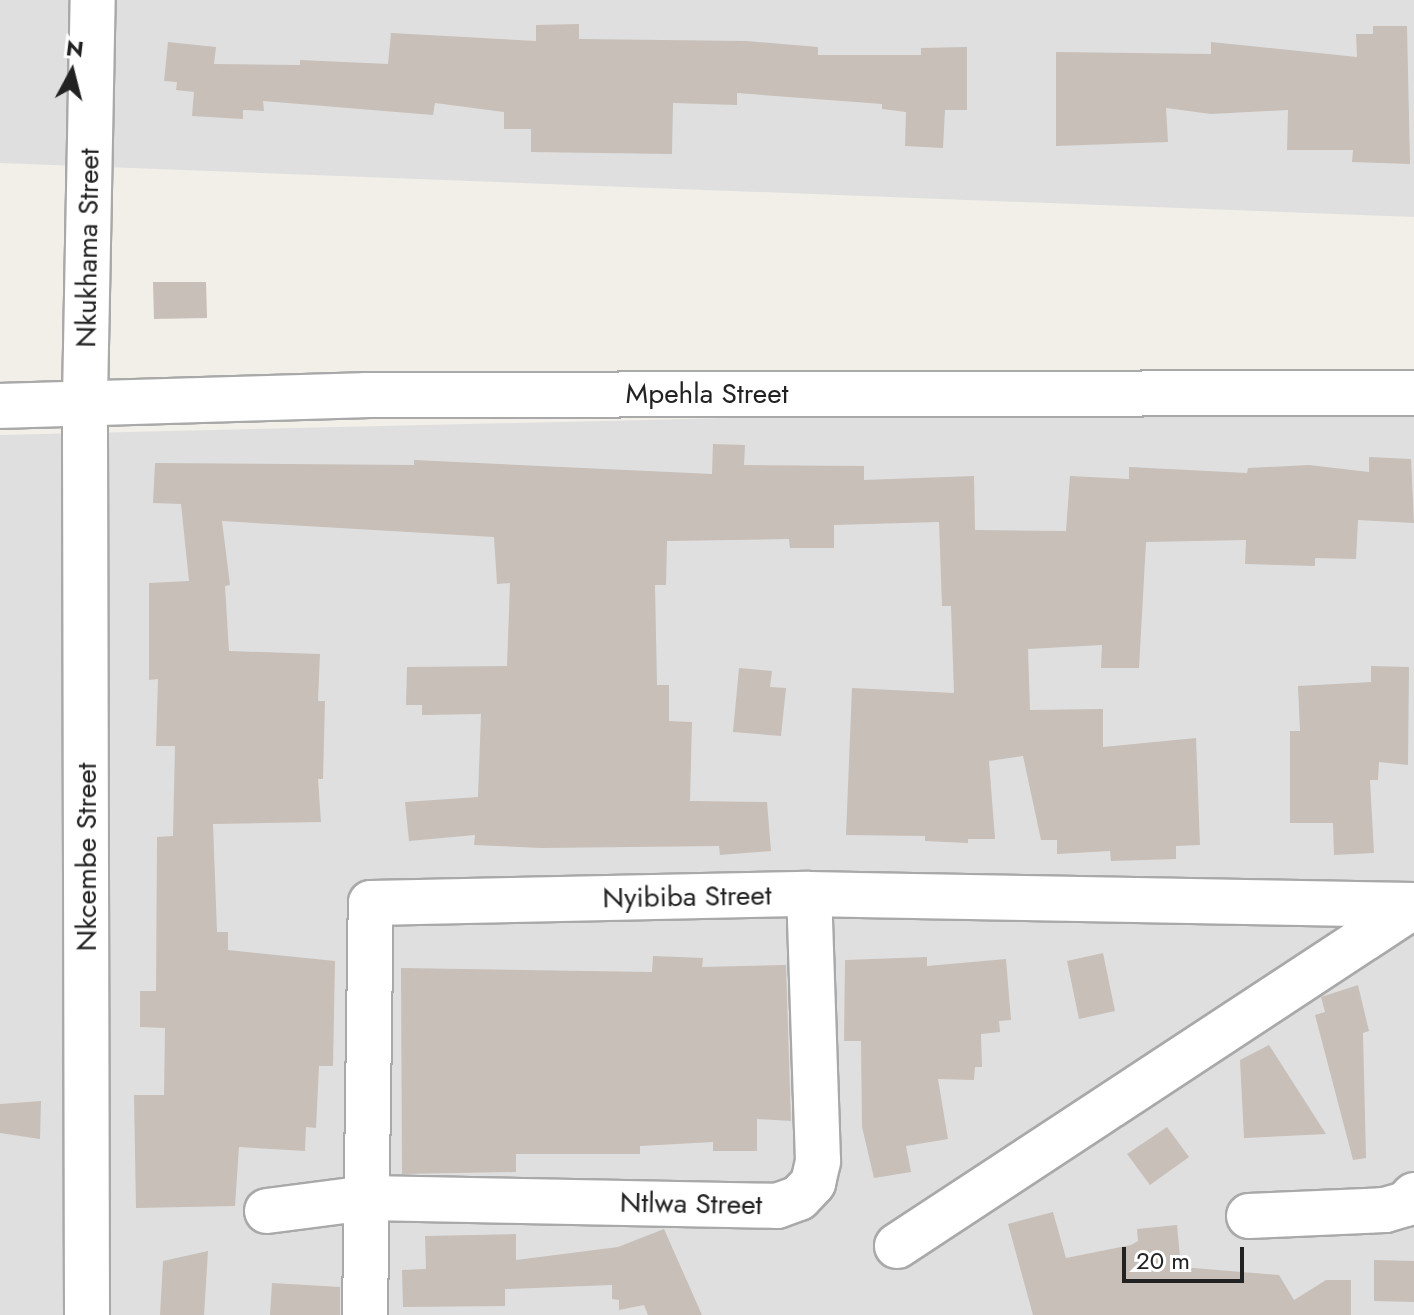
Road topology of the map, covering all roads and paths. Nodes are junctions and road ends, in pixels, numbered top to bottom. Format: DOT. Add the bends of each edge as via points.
graph roads {
  1 [pos="93,0"];
  2 [pos="1414,393"];
  3 [pos="85,399"];
  4 [pos="0,406"];
  5 [pos="809,894"];
  6 [pos="1414,906"];
  7 [pos="1414,1195"];
  8 [pos="367,1198"];
  9 [pos="267,1211"];
  10 [pos="1249,1216"];
  11 [pos="897,1246"];
  12 [pos="87,1315"];
  13 [pos="365,1315"];
  1 -- 3 [label="street, Nkukhama Street"];
  2 -- 3 [label="street, Mpehla Street"];
  3 -- 4 [label="street, Mpehla Street"];
  3 -- 12 [label="street, Nkcembe Street"];
  5 -- 6 [label="street, Nyibiba Street"];
  5 -- 8 [label="street, Nyibiba Street" via="371,903"];
  5 -- 8 [label="street, Ntlwa Street" via="818,1161 813,1183 799,1198 777,1206"];
  6 -- 11 [label="street"];
  7 -- 10 [label="street" via="1406,1204 1385,1210"];
  8 -- 9 [label="street, Ntlwa Street"];
  8 -- 13 [label="street, Nyibiba Street"];
}
